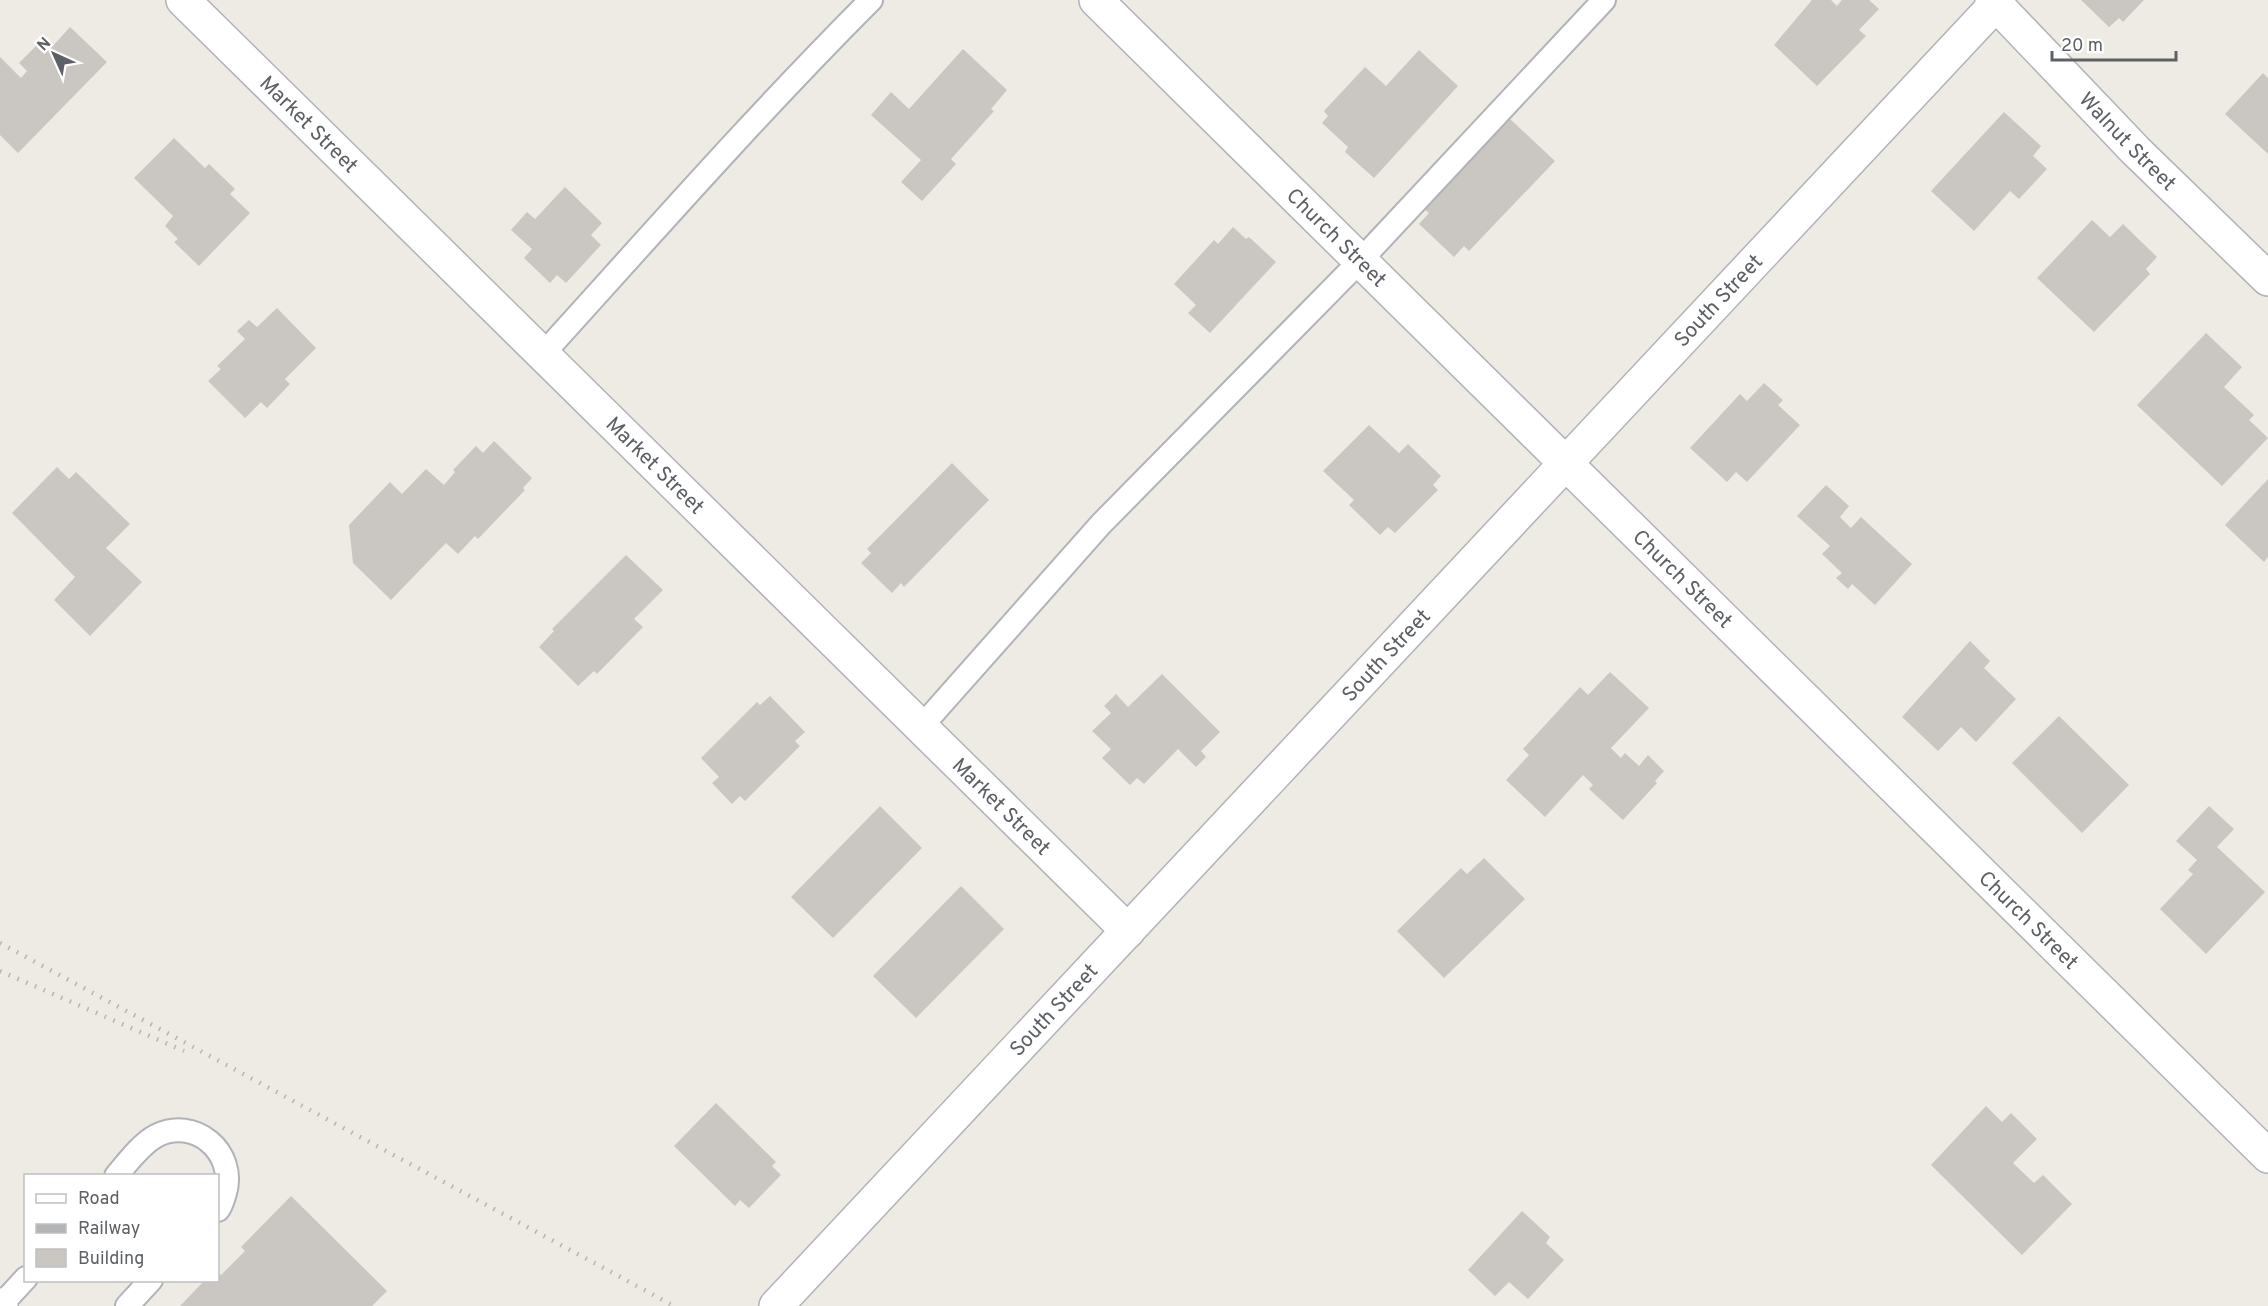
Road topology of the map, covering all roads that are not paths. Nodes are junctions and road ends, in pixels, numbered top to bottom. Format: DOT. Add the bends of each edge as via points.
graph roads {
  1 [pos="183,0"];
  2 [pos="871,0"];
  3 [pos="1096,0"];
  4 [pos="1604,0"];
  5 [pos="1994,2"];
  6 [pos="1360,261"];
  7 [pos="2268,279"];
  8 [pos="543,354"];
  9 [pos="1565,462"];
  10 [pos="921,727"];
  11 [pos="1128,931"];
  12 [pos="2268,1156"];
  13 [pos="118,1174"];
  14 [pos="219,1207"];
  15 [pos="24,1280"];
  16 [pos="150,1282"];
  17 [pos="2,1306"];
  18 [pos="127,1306"];
  19 [pos="776,1306"];
  1 -- 8 [label="street, Market Street"];
  2 -- 8 [label="lane" via="815,54"];
  3 -- 6 [label="street, Church Street"];
  4 -- 6 [label="lane"];
  5 -- 7 [label="street, Walnut Street" via="2136,151"];
  5 -- 9 [label="street, South Street"];
  6 -- 9 [label="street, Church Street"];
  6 -- 10 [label="lane" via="1101,524"];
  8 -- 10 [label="street, Market Street"];
  9 -- 11 [label="street, South Street"];
  9 -- 12 [label="street, Church Street"];
  10 -- 11 [label="street, Market Street"];
  11 -- 19 [label="street, South Street"];
  13 -- 14 [label="lane" via="155,1137 182,1129 210,1141 222,1156 229,1178"];
  15 -- 17 [label="lane"];
  16 -- 18 [label="lane"];
}
